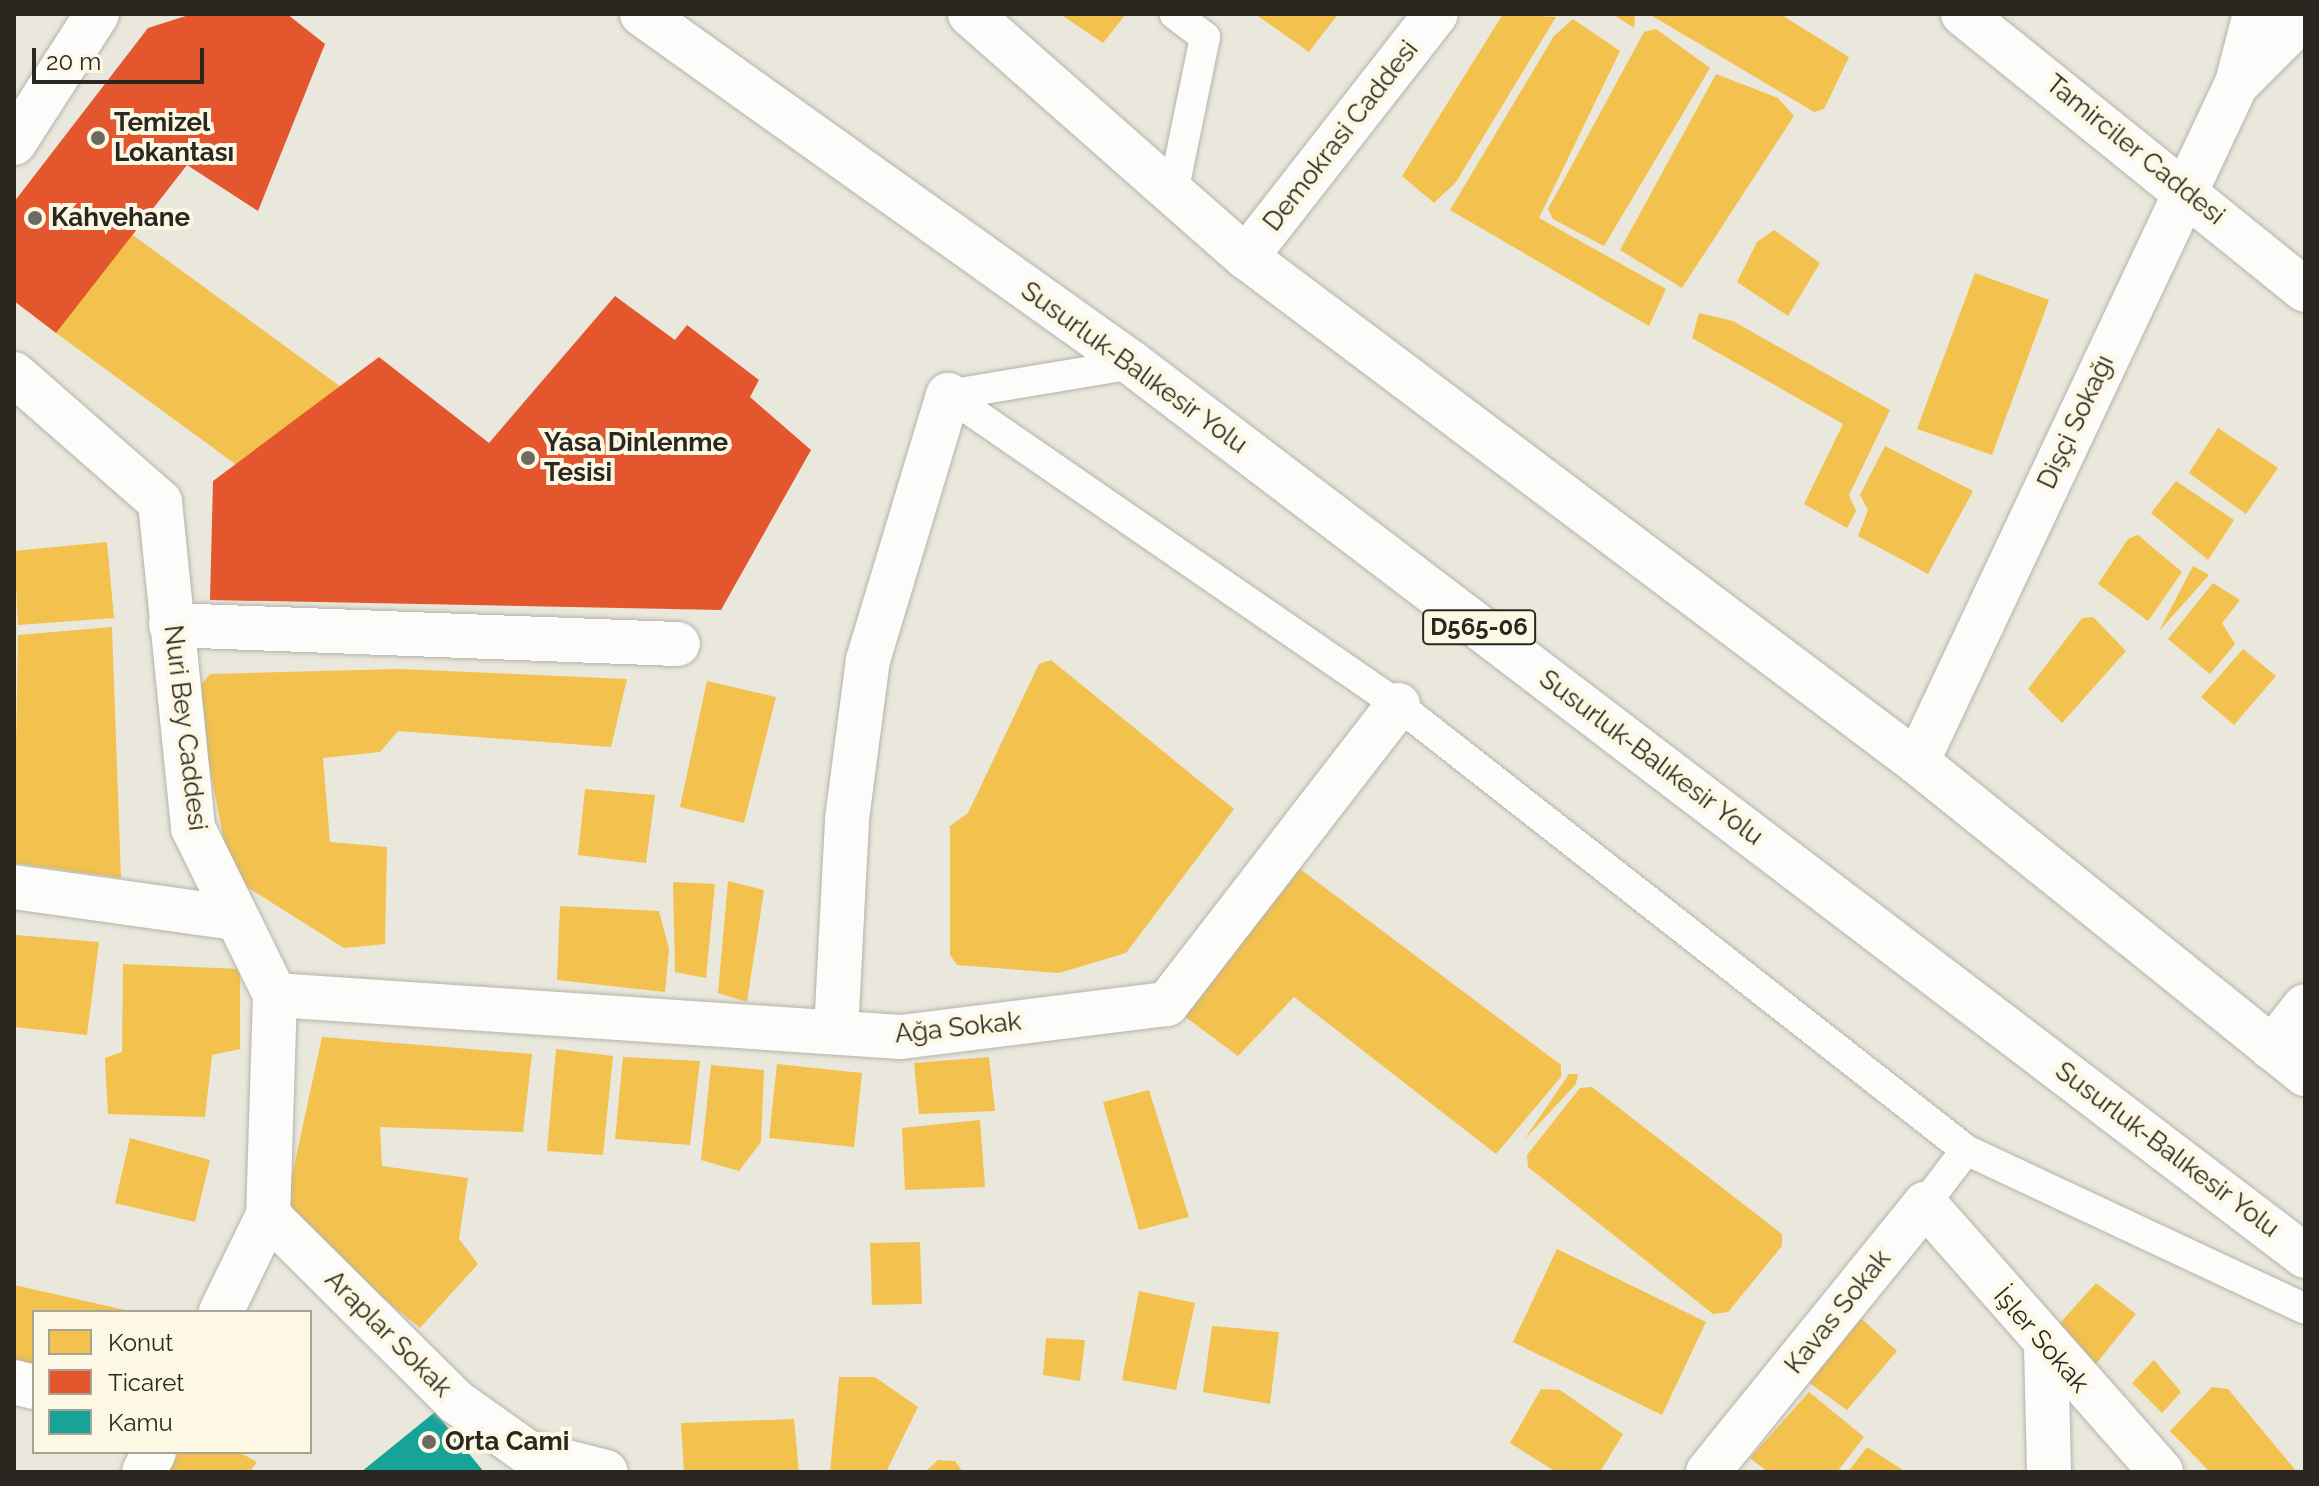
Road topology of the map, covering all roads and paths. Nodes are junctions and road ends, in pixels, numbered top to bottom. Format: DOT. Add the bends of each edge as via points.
graph roads {
  1 [pos="122,14"];
  2 [pos="642,14"];
  3 [pos="970,14"];
  4 [pos="1175,14"];
  5 [pos="1436,14"];
  6 [pos="1963,14"];
  7 [pos="2255,14"];
  8 [pos="2305,16"];
  9 [pos="87,22"];
  10 [pos="2237,83"];
  11 [pos="14,143"];
  12 [pos="2186,188"];
  13 [pos="1173,193"];
  14 [pos="1246,257"];
  15 [pos="2305,290"];
  16 [pos="1133,364"];
  17 [pos="14,374"];
  18 [pos="948,395"];
  19 [pos="171,625"];
  20 [pos="678,644"];
  21 [pos="1398,705"];
  22 [pos="1917,762"];
  23 [pos="14,887"];
  24 [pos="234,918"];
  25 [pos="275,995"];
  26 [pos="2305,1006"];
  27 [pos="836,1031"];
  28 [pos="2289,1061"];
  29 [pos="1966,1150"];
  30 [pos="1925,1204"];
  31 [pos="268,1215"];
  32 [pos="2305,1256"];
  33 [pos="2305,1309"];
  34 [pos="222,1310"];
  35 [pos="2046,1347"];
  36 [pos="153,1454"];
  37 [pos="144,1472"];
  38 [pos="606,1472"];
  39 [pos="1708,1472"];
  40 [pos="2049,1472"];
  41 [pos="2161,1472"];
  1 -- 9 [label="main road"];
  2 -- 16 [label="main road, Susurluk-Balıkesir Yolu / D565-06"];
  3 -- 13 [label="main road"];
  4 -- 13 [label="lane" via="1205,37"];
  5 -- 14 [label="main road, Demokrasi Caddesi"];
  6 -- 12 [label="main road, Tamirciler Caddesi"];
  7 -- 10 [label="main road"];
  8 -- 10 [label="main road"];
  9 -- 11 [label="main road"];
  10 -- 12 [label="main road, Dişçi Sokağı"];
  12 -- 15 [label="main road, Tamirciler Caddesi"];
  12 -- 22 [label="main road, Dişçi Sokağı"];
  13 -- 14 [label="main road"];
  14 -- 22 [label="main road"];
  16 -- 18 [label="lane"];
  16 -- 32 [label="main road, Susurluk-Balıkesir Yolu / D565-06"];
  17 -- 19 [label="main road, Nuri Bey Caddesi" via="160,502"];
  18 -- 21 [label="lane"];
  18 -- 27 [label="main road" via="868,660 847,819"];
  19 -- 20 [label="main road"];
  19 -- 24 [label="main road, Nuri Bey Caddesi" via="193,828"];
  21 -- 27 [label="main road, Ağa Sokak" via="1167,1004 901,1037"];
  21 -- 29 [label="lane"];
  22 -- 28 [label="main road"];
  23 -- 24 [label="main road"];
  24 -- 25 [label="main road, Nuri Bey Caddesi"];
  25 -- 27 [label="main road, Ağa Sokak"];
  25 -- 31 [label="main road, Nuri Bey Caddesi"];
  26 -- 28 [label="main road"];
  29 -- 30 [label="lane, Kavas Sokak"];
  29 -- 33 [label="lane"];
  30 -- 35 [label="main road, İşler Sokak"];
  30 -- 39 [label="main road, Kavas Sokak"];
  31 -- 34 [label="main road, Nuri Bey Caddesi"];
  31 -- 38 [label="main road, Araplar Sokak" via="455,1401 527,1452"];
  35 -- 40 [label="main road"];
  35 -- 41 [label="main road, İşler Sokak"];
  36 -- 37 [label="main road"];
}
